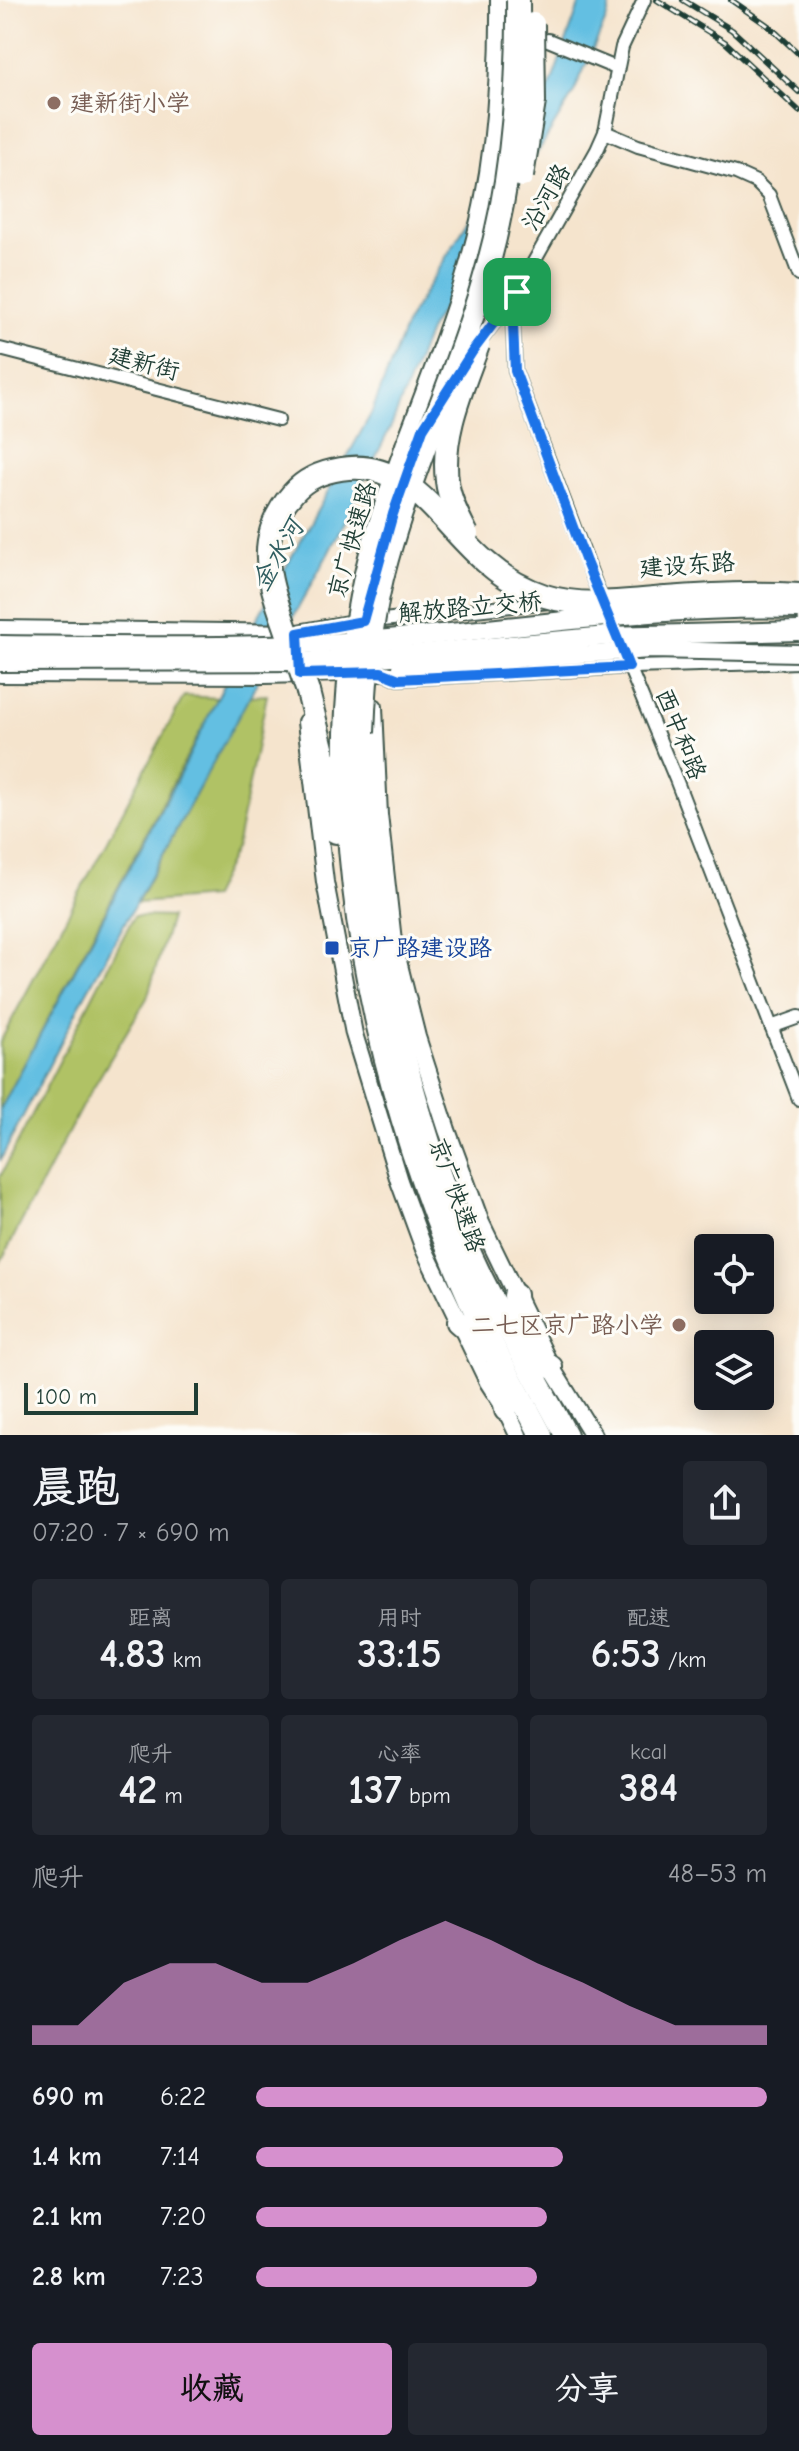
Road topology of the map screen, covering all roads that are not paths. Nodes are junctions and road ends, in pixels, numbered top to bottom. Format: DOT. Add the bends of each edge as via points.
graph roads {
  1 [pos="502,0"];
  2 [pos="518,0"];
  3 [pos="531,0"];
  4 [pos="644,0"];
  5 [pos="548,40"];
  6 [pos="616,68"];
  7 [pos="605,132"];
  8 [pos="799,274"];
  9 [pos="517,292"];
  10 [pos="0,349"];
  11 [pos="278,420"];
  12 [pos="485,562"];
  13 [pos="799,584"];
  14 [pos="799,595"];
  15 [pos="600,596"];
  16 [pos="799,609"];
  17 [pos="383,620"];
  18 [pos="363,621"];
  19 [pos="0,629"];
  20 [pos="799,631"];
  21 [pos="295,633"];
  22 [pos="0,645"];
  23 [pos="799,653"];
  24 [pos="0,662"];
  25 [pos="799,662"];
  26 [pos="629,667"];
  27 [pos="377,672"];
  28 [pos="0,674"];
  29 [pos="300,674"];
  30 [pos="799,1017"];
  31 [pos="771,1027"];
  32 [pos="395,1094"];
  33 [pos="799,1099"];
  34 [pos="472,1280"];
  35 [pos="515,1295"];
  36 [pos="458,1322"];
  37 [pos="518,1345"];
  38 [pos="551,1367"];
  39 [pos="506,1410"];
  40 [pos="518,1435"];
  41 [pos="541,1435"];
  42 [pos="566,1435"];
  43 [pos="593,1435"];
  1 -- 32 [label="highway, 京广快速路, bridge" via="495,149 476,246 370,558 350,673 346,768 354,885"];
  2 -- 34 [label="highway, 京广快速路, bridge" via="517,90 506,185 483,284 386,562 369,649 363,733 371,884 391,1005"];
  3 -- 12 [label="highway, bridge" via="534,102 526,156 490,309 458,400 447,459 457,515"];
  4 -- 6 [label="street, 沿河路"];
  5 -- 6 [label="street"];
  6 -- 7 [label="street, 沿河路"];
  7 -- 8 [label="street" via="756,182 769,195"];
  7 -- 9 [label="street, 沿河路"];
  9 -- 15 [label="street, 西中和路" via="515,371"];
  9 -- 18 [label="street, 沿河路" via="423,429"];
  10 -- 11 [label="street, 建新街"];
  12 -- 14 [label="highway, bridge" via="528,589 569,601"];
  12 -- 32 [label="highway, bridge" via="425,499 390,474 367,468 320,473 306,481 278,513 268,542 270,581 325,760 368,1027"];
  13 -- 15 [label="street, 建设东路"];
  15 -- 17 [label="street, 建设东路"];
  15 -- 26 [label="street, 西中和路"];
  16 -- 22 [label="main road, 解放路立交桥, bridge" via="706,609 310,643"];
  17 -- 18 [label="street, 建设东路"];
  17 -- 27 [label="street"];
  18 -- 21 [label="street, 建设东路"];
  19 -- 21 [label="street, 建设东路"];
  20 -- 24 [label="main road, 解放路立交桥, bridge" via="607,636 312,661"];
  21 -- 29 [label="street"];
  23 -- 27 [label="street, bridge" via="650,650"];
  25 -- 26 [label="street"];
  26 -- 27 [label="street" via="399,679"];
  26 -- 31 [label="street, 西中和路"];
  27 -- 29 [label="street"];
  27 -- 35 [label="street" via="381,831 393,941 447,1130 481,1223"];
  28 -- 29 [label="street"];
  29 -- 36 [label="street" via="325,882 354,1034 399,1181"];
  30 -- 31 [label="street"];
  31 -- 33 [label="street, 西中和路"];
  32 -- 34 [label="highway, 京广快速路" via="424,1188"];
  34 -- 37 [label="highway"];
  34 -- 41 [label="highway"];
  35 -- 37 [label="highway"];
  35 -- 38 [label="street"];
  36 -- 39 [label="highway" via="497,1356"];
  37 -- 38 [label="highway"];
  37 -- 42 [label="highway"];
  38 -- 43 [label="street"];
  39 -- 40 [label="street"];
}
